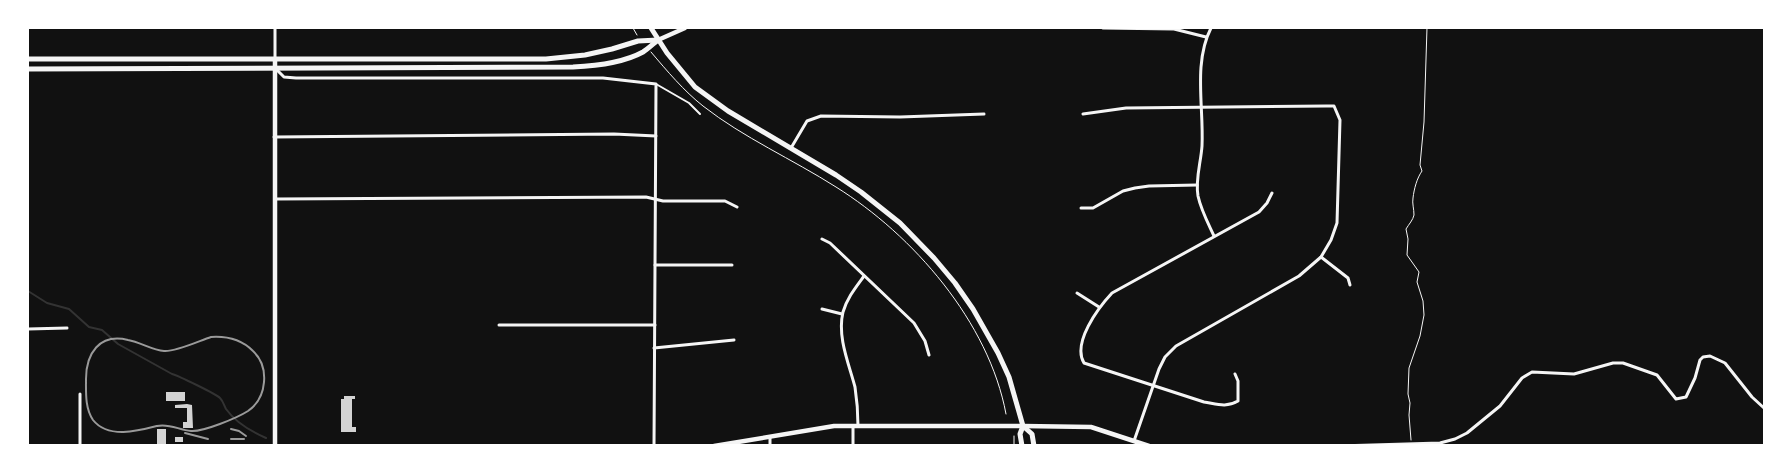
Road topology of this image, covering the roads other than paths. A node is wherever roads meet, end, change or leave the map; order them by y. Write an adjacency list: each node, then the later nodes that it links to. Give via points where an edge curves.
1 (275, 28): 10 (street)
2 (651, 28): 8 (main road)
3 (685, 28): 8 (street)
4 (1103, 28): 5 (street)
5 (1149, 28): 7 (street, via 1174,29)
6 (1211, 28): 7 (street)
7 (1206, 37): 14 (street, via 1201,61)
8 (658, 40): 10 (main road, via 546,59); 11 (main road, via 642,52 624,59 584,67); 20 (main road, via 695,86 728,111)
9 (28, 59): 10 (main road)
10 (275, 59): 11 (street)
11 (275, 68): 12 (main road); 13 (street, via 284,77 296,78 603,78); 19 (street)
12 (28, 69)
13 (656, 84): 15 (lane, via 689,103); 18 (street)
14 (1202, 108): 17 (street, via 1126,108); 21 (street); 29 (street, via 1334,106 1340,120 1337,223)
15 (700, 114)
16 (984, 114): 20 (street, via 821,116 808,121)
17 (1083, 114)
18 (656, 136): 19 (street); 24 (street)
19 (274, 137): 23 (street)
20 (791, 149): 50 (main road, via 860,192 900,223 934,258 955,283 998,353)
21 (1197, 185): 26 (street, via 1135,188 1093,208); 27 (street, via 1201,206)
22 (1272, 193): 27 (street, via 1259,212)
23 (275, 199): 24 (street); 54 (street)
24 (656, 199): 25 (street, via 725,201); 30 (street)
25 (738, 207)
26 (1081, 208)
27 (1214, 236): 35 (street, via 1112,293)
28 (822, 238): 32 (street)
29 (1321, 257): 33 (street, via 1348,278); 46 (street, via 1299,276 1176,346 1165,357)
30 (655, 265): 31 (street); 38 (street)
31 (732, 265)
32 (864, 276): 37 (street); 44 (street, via 914,323 925,341)
33 (1350, 285)
34 (1077, 293): 35 (street)
35 (1099, 307): 46 (street, via 1080,353 1084,363)
36 (822, 309): 37 (street)
37 (842, 314): 49 (street, via 843,344 857,399)
38 (655, 325): 39 (street); 43 (street)
39 (498, 326)
40 (67, 328): 41 (street)
41 (28, 329)
42 (734, 340): 43 (street)
43 (654, 348): 55 (street)
44 (929, 356)
45 (1235, 374): 46 (street, via 1238,401 1231,405 1204,402)
46 (1153, 386): 52 (street)
47 (80, 394): 53 (street)
48 (1764, 408): 62 (street, via 1752,398 1725,363 1710,356 1700,360 1686,398 1676,399 1657,375 1631,365 1613,363 1574,374 1532,372 1522,378 1500,406 1455,439 1440,443)
49 (856, 426): 50 (street); 51 (street, via 834,426); 58 (street)
50 (1024, 426): 52 (street, via 1091,428); 59 (main road, via 1020,434); 60 (main road, via 1032,434)
51 (770, 437): 56 (street); 57 (street)
52 (1134, 441): 61 (street)
53 (80, 446)
54 (275, 446)
55 (654, 446)
56 (714, 446)
57 (770, 446)
58 (853, 446)
59 (1022, 446)
60 (1034, 446)
61 (1149, 446)
62 (1338, 446)

